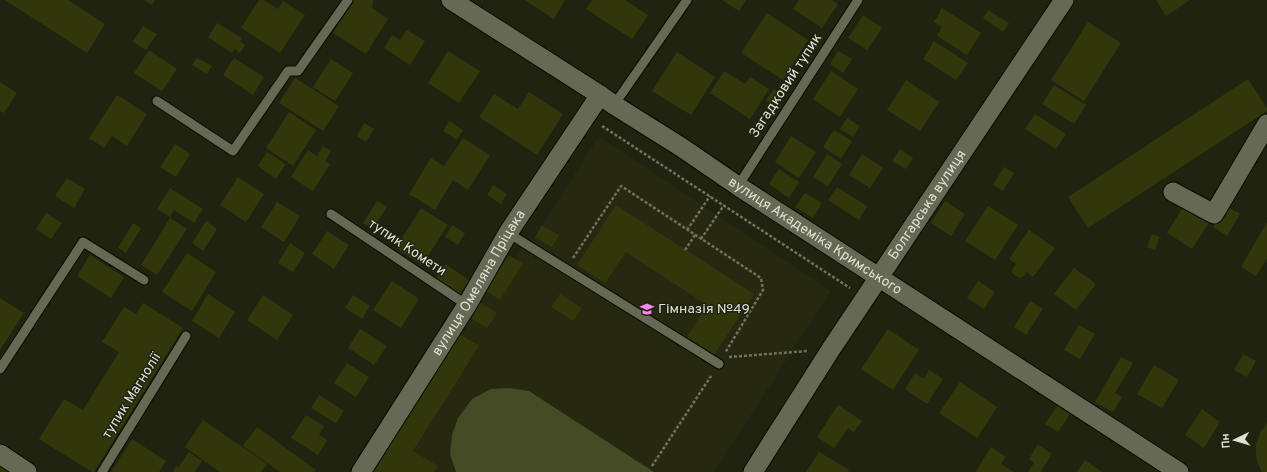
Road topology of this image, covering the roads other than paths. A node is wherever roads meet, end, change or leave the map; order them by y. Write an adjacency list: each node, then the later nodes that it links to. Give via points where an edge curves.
1 (348, 0): 7 (lane, via 298,71 288,72 233,151)
2 (451, 0): 6 (street, вулиця Академіка Кримського)
3 (687, 0): 6 (lane, вулиця Омеляна Пріцака)
4 (858, 0): 9 (lane, Загадковий тупик)
5 (1064, 0): 13 (street, Болгарська вулиця)
6 (607, 100): 9 (street, вулиця Академіка Кримського); 12 (street, вулиця Омеляна Пріцака, via 586,116)
7 (157, 101)
8 (1267, 124): 10 (street, via 1214,214)
9 (738, 186): 13 (street, вулиця Академіка Кримського)
10 (1173, 192)
11 (331, 214): 15 (lane, тупик Комети)
12 (508, 233): 15 (street, вулиця Омеляна Пріцака); 17 (lane)
13 (879, 278): 23 (street, Болгарська вулиця); 24 (street, вулиця Академіка Кримського)
14 (144, 280): 18 (lane, via 83,242)
15 (467, 305): 22 (street, вулиця Омеляна Пріцака)
16 (186, 336): 21 (lane, тупик Магнолії)
17 (719, 364)
18 (0, 369)
19 (0, 454): 20 (street)
20 (27, 472)
21 (102, 472)
22 (361, 472)
23 (753, 472)
24 (1179, 472)

